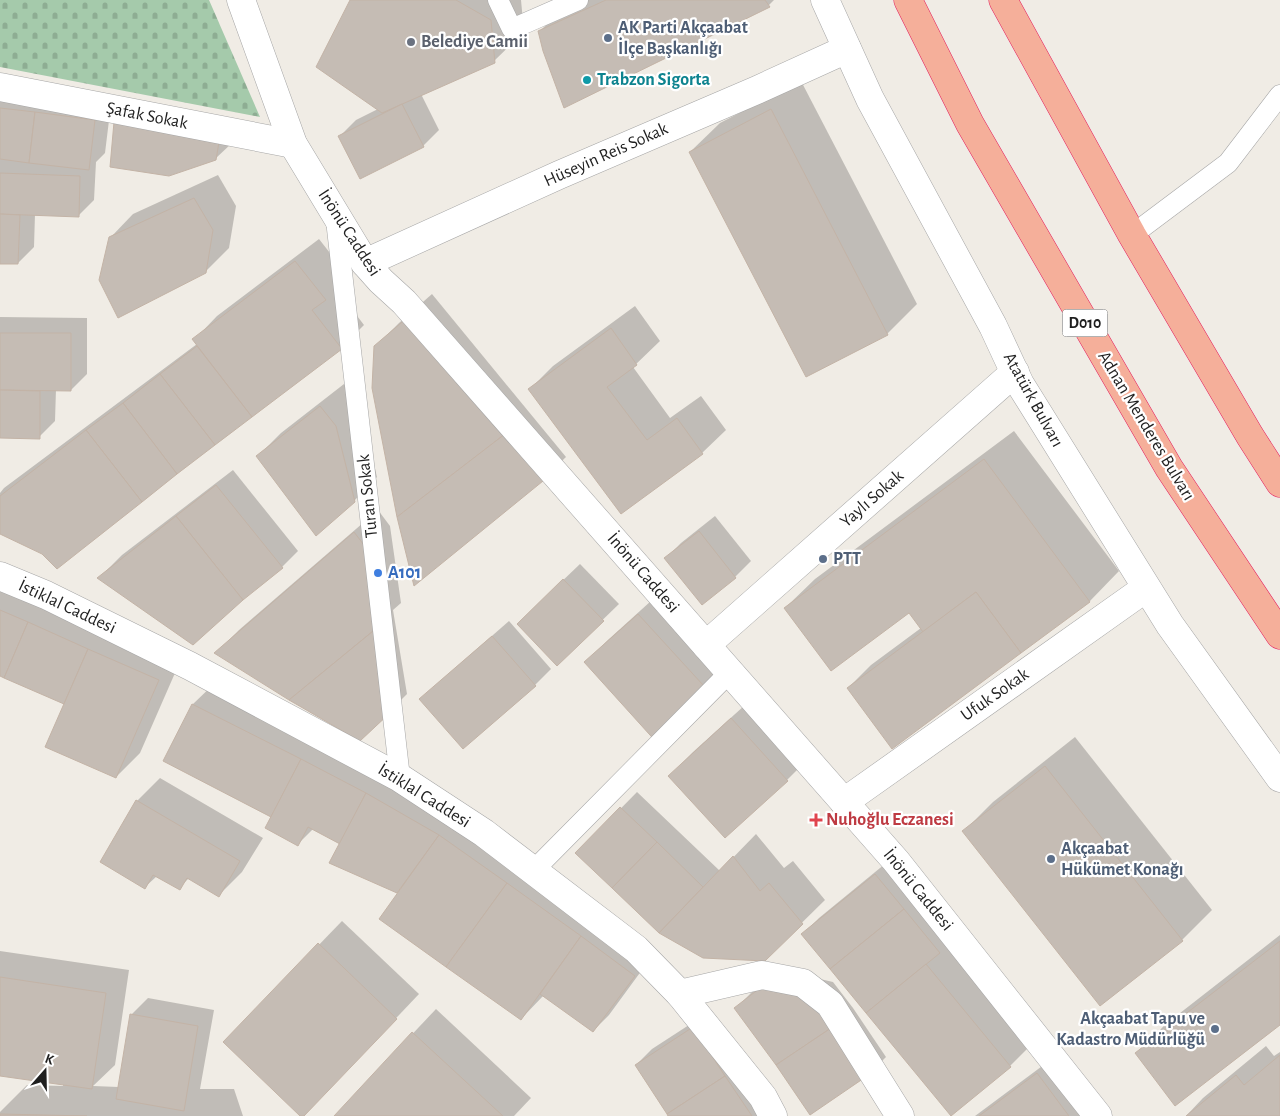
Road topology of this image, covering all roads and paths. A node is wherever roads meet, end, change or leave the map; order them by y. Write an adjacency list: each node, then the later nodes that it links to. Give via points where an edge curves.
1 (241, 0): 10 (street, İnönü Caddesi)
2 (498, 0): 3 (lane, via 512,28)
3 (578, 0)
4 (824, 0): 7 (street, Atatürk Bulvarı)
5 (908, 0): 18 (highway, Adnan Menderes Bulvarı / D010, via 970,124 1169,468)
6 (1003, 0): 12 (highway)
7 (847, 49): 13 (street, Hüseyin Reis Sokak); 14 (street, Atatürk Bulvarı, via 870,99)
8 (0, 87): 10 (street, Şafak Sokak)
9 (1280, 95): 12 (lane, via 1228,163)
10 (293, 144): 11 (street, İnönü Caddesi)
11 (336, 215): 13 (street, İnönü Caddesi); 21 (lane, Turan Sokak)
12 (1132, 235): 15 (highway)
13 (365, 263): 19 (street, İnönü Caddesi, via 404,302)
14 (1015, 372): 17 (street, Atatürk Bulvarı); 19 (street, Yaylı Sokak)
15 (1280, 483)
16 (0, 576): 21 (street, İstiklal Caddesi, via 190,666)
17 (1146, 588): 22 (street, Atatürk Bulvarı); 23 (street, Ufuk Sokak)
18 (1280, 635)
19 (706, 645): 20 (street, İnönü Caddesi)
20 (730, 672): 23 (street, İnönü Caddesi); 24 (lane)
21 (400, 778): 24 (street, İstiklal Caddesi, via 484,833)
22 (1280, 778)
23 (844, 802): 28 (street, İnönü Caddesi, via 896,861)
24 (533, 871): 25 (street, İstiklal Caddesi, via 636,949)
25 (680, 994): 26 (street, İstiklal Caddesi, via 763,1097); 27 (street, via 762,975 803,983 830,1004)
26 (773, 1116)
27 (900, 1116)
28 (1098, 1116)

